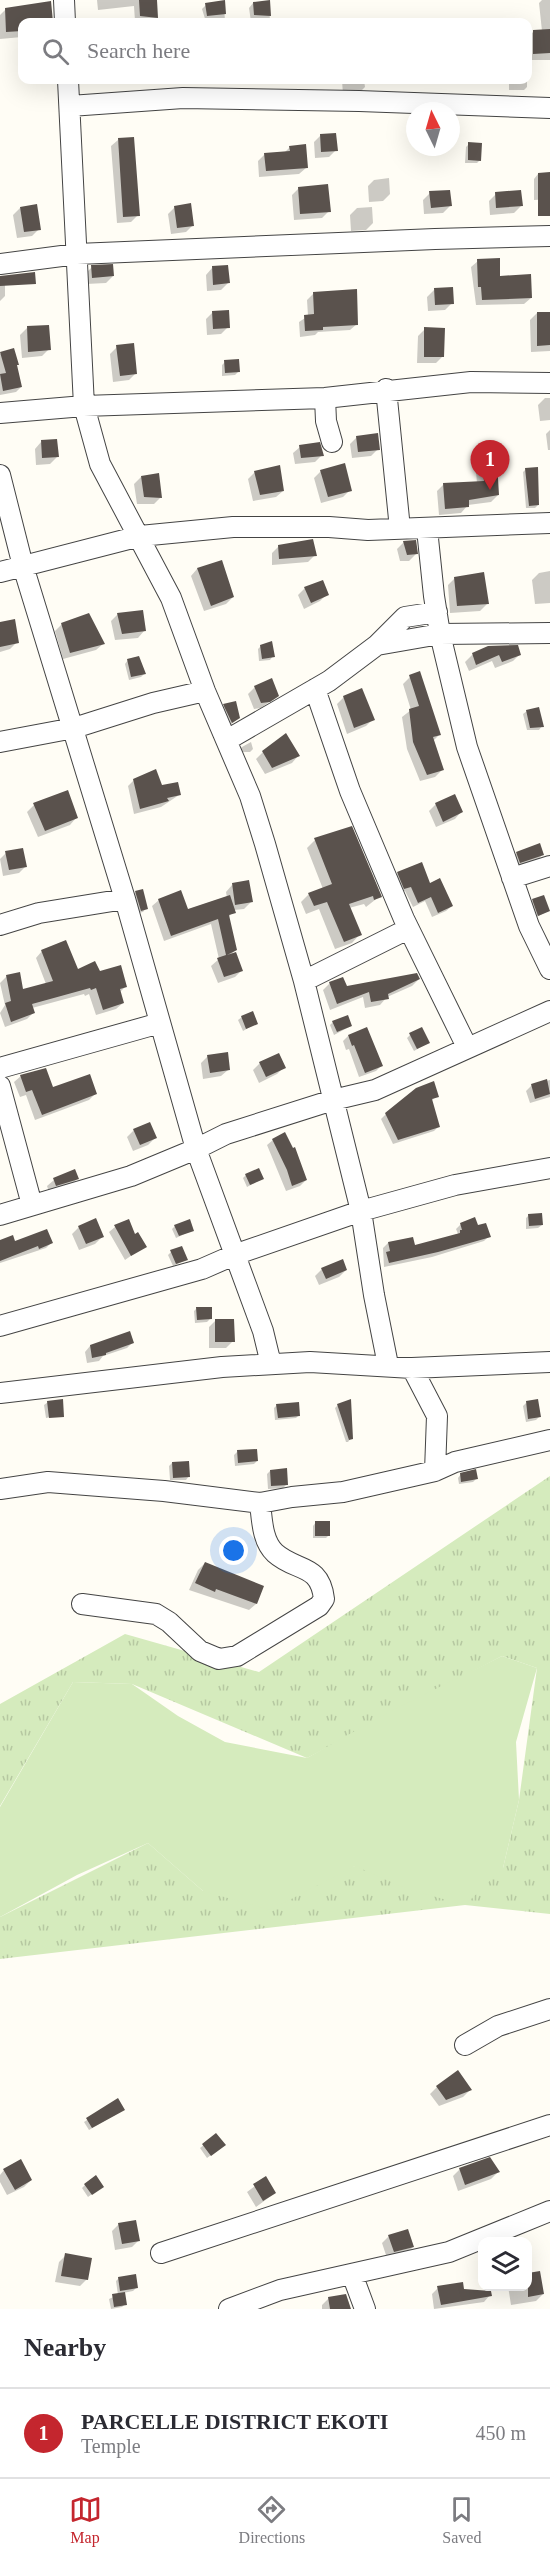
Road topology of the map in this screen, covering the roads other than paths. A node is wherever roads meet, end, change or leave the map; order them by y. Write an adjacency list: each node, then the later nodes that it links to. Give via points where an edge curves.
1 (64, 0): 2 (street)
2 (65, 18)
3 (68, 84): 4 (street)
4 (70, 106): 5 (street, via 183,98); 7 (street)
5 (550, 108)
6 (550, 236): 7 (street)
7 (77, 254): 8 (street); 12 (street)
8 (0, 264)
9 (550, 383): 10 (street, via 471,382)
10 (386, 389): 11 (street); 17 (street)
11 (325, 398): 12 (street); 14 (street)
12 (84, 406): 13 (street); 19 (street, via 100,464)
13 (0, 413)
14 (332, 442)
15 (0, 475): 20 (street)
16 (550, 522): 18 (street)
17 (400, 529): 18 (street); 19 (street, via 233,527)
18 (428, 529): 22 (street)
19 (140, 536): 20 (street); 27 (street, via 171,598)
20 (24, 566): 21 (street); 28 (street)
21 (0, 572)
22 (437, 612): 24 (street); 25 (street, via 405,617)
23 (550, 633): 24 (street)
24 (440, 634): 25 (street); 32 (street, via 467,747)
25 (377, 645): 26 (street)
26 (315, 689): 29 (street); 35 (street, via 350,791)
27 (205, 691): 28 (street); 29 (street)
28 (74, 728): 30 (street); 33 (street)
29 (227, 740): 37 (street, via 265,844)
30 (0, 742)
31 (550, 866): 32 (street)
32 (512, 878): 36 (street)
33 (125, 899): 34 (street, via 39,913); 39 (street)
34 (0, 925)
35 (408, 929): 37 (street); 40 (street)
36 (550, 969)
37 (304, 981): 43 (street)
38 (550, 1011): 40 (street)
39 (160, 1023): 41 (street); 44 (street)
40 (467, 1047): 43 (street, via 375,1090)
41 (0, 1068)
42 (0, 1086): 46 (street)
43 (333, 1100): 44 (street, via 226,1134); 47 (street)
44 (196, 1149): 46 (street, via 131,1176); 49 (street)
45 (550, 1168): 47 (street, via 455,1185)
46 (32, 1205): 48 (street)
47 (360, 1210): 49 (street); 53 (street)
48 (0, 1215)
49 (234, 1255): 50 (street, via 202,1269); 52 (street, via 263,1331)
50 (0, 1326)
51 (550, 1362): 54 (street)
52 (271, 1364): 53 (street); 55 (street)
53 (388, 1365): 54 (street)
54 (411, 1368): 57 (street, via 437,1416)
55 (0, 1393)
56 (550, 1440): 57 (street, via 455,1462)
57 (435, 1471): 59 (street, via 343,1492)
58 (0, 1490): 59 (street, via 48,1482)
59 (260, 1503): 60 (street, via 262,1526 274,1552 311,1571 319,1579 324,1599 319,1606 237,1656 210,1656 156,1614)
60 (82, 1604)
61 (550, 2009): 62 (street, via 508,2022)
62 (465, 2045)
63 (550, 2125): 65 (street)
64 (550, 2211): 66 (street, via 449,2252)
65 (161, 2253)
66 (352, 2274): 67 (street, via 280,2290); 68 (street)
67 (229, 2309)
68 (365, 2309)

